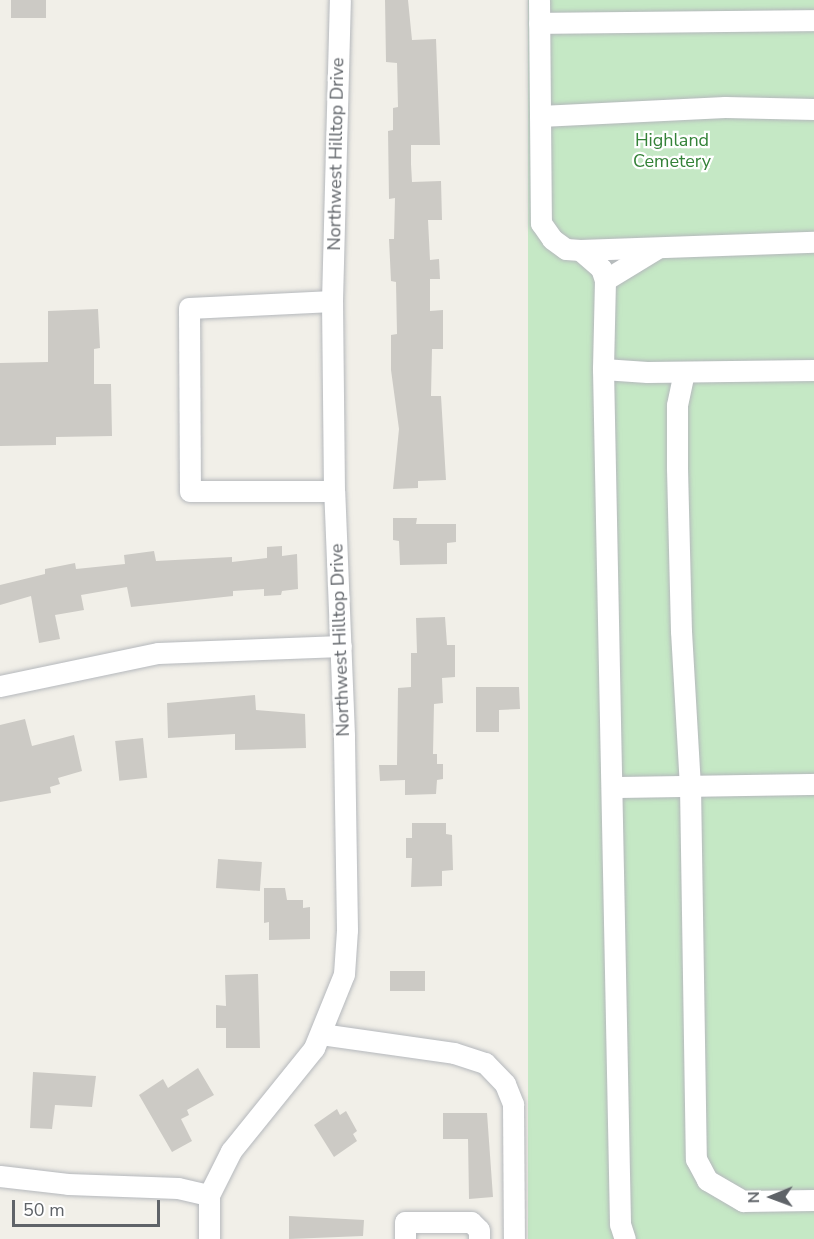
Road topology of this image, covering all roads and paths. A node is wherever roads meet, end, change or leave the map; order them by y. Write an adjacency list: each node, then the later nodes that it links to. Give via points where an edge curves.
1 (340, 0): 11 (street, Northwest Hilltop Drive)
2 (539, 0): 4 (street)
3 (814, 20): 4 (street)
4 (539, 23): 6 (street)
5 (814, 110): 6 (street, via 725,107)
6 (540, 116): 9 (street, via 541,223 552,239 567,249)
7 (814, 242): 8 (street)
8 (662, 247): 9 (street); 10 (street, via 640,256)
9 (580, 249): 10 (street, via 601,268)
10 (605, 280): 12 (street)
11 (332, 301): 15 (street, Northwest Hilltop Drive); 15 (street, via 189,308 190,491)
12 (603, 369): 14 (street); 20 (street)
13 (814, 370): 14 (street)
14 (684, 372): 19 (street, via 677,405 677,468)
15 (334, 491): 16 (street, Northwest Hilltop Drive)
16 (341, 646): 17 (street, via 158,653); 21 (street, Northwest Hilltop Drive, via 347,930 344,974)
17 (0, 686)
18 (814, 784): 19 (street)
19 (690, 786): 20 (street); 24 (street, via 696,1159 707,1180 743,1201)
20 (613, 787): 29 (street, via 620,1224)
21 (321, 1034): 23 (street, Northwest Hilltop Drive, via 231,1151); 25 (street, via 453,1053 485,1063 505,1084 513,1104)
22 (0, 1176): 23 (street, via 68,1184 178,1188)
23 (209, 1195): 27 (street, Northwest Hilltop Drive)
24 (814, 1200)
25 (514, 1234): 26 (street)
26 (479, 1235): 28 (street, via 471,1222 405,1222)
27 (209, 1239)
28 (405, 1239)
29 (626, 1239)

